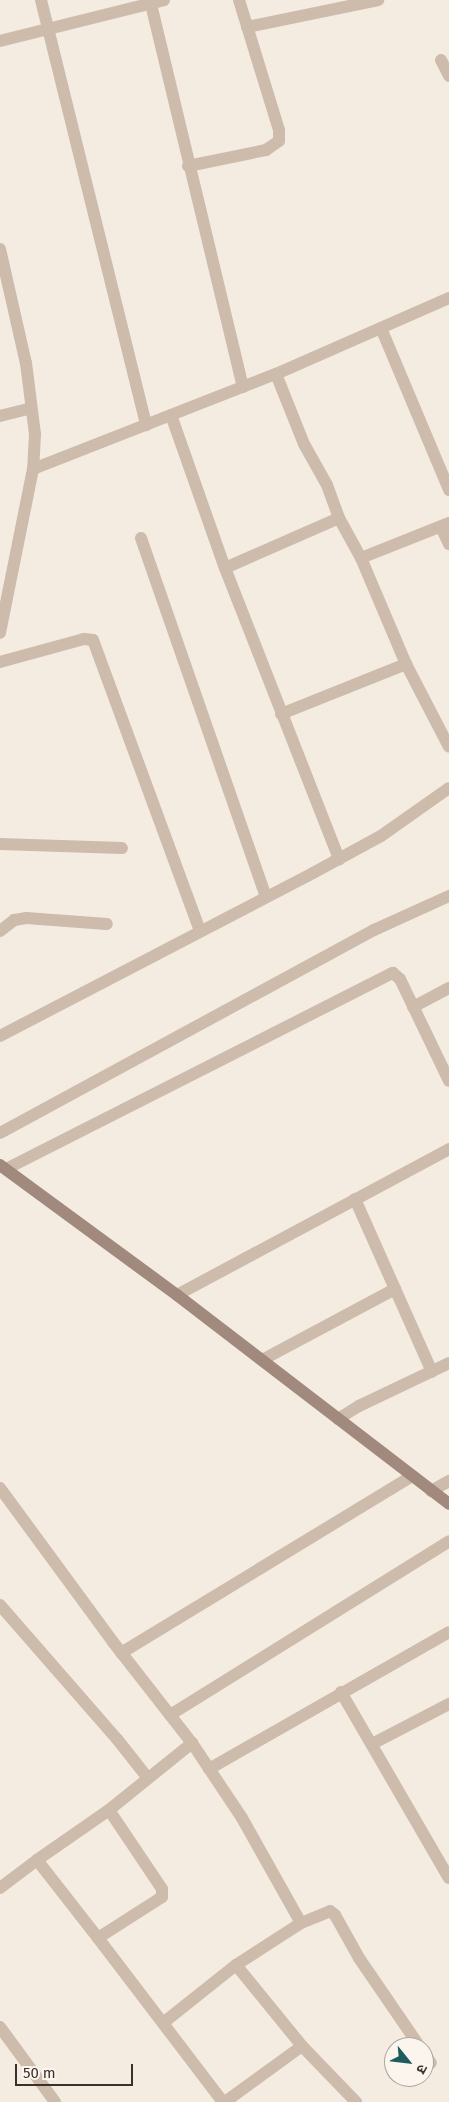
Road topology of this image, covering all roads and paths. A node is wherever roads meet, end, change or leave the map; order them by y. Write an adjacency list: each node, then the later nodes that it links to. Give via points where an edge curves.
1 (41, 0): 7 (street)
2 (164, 0): 5 (street)
3 (239, 0): 6 (street)
4 (378, 0): 6 (street)
5 (150, 2): 7 (street); 11 (street)
6 (247, 26): 11 (street, via 279,130 279,141 266,150)
7 (48, 28): 8 (street); 20 (street)
8 (0, 41)
9 (441, 60): 10 (street)
10 (449, 76)
11 (188, 166): 16 (street)
12 (0, 249): 17 (street, via 26,363)
13 (449, 298): 14 (street)
14 (381, 328): 15 (street); 22 (street)
15 (276, 374): 16 (street); 23 (street)
16 (243, 387): 18 (street)
17 (31, 408): 19 (street); 21 (street, via 35,434)
18 (171, 415): 20 (street); 28 (street)
19 (0, 416)
20 (146, 425): 21 (street)
21 (33, 469): 29 (street)
22 (449, 490)
23 (339, 518): 27 (street); 28 (street)
24 (445, 525): 26 (street); 27 (street)
25 (141, 538): 39 (street)
26 (449, 544)
27 (361, 558): 31 (street)
28 (225, 568): 32 (street)
29 (1, 626)
30 (0, 662): 42 (street, via 84,639 93,640)
31 (406, 664): 32 (street); 33 (street)
32 (282, 714): 37 (street)
33 (449, 747)
34 (449, 788): 37 (street, via 380,836)
35 (0, 844): 36 (street)
36 (122, 848)
37 (339, 859): 39 (street)
38 (449, 896): 47 (street, via 374,930)
39 (266, 897): 42 (street)
40 (107, 924): 41 (street, via 26,918 14,920)
41 (0, 930)
42 (200, 931): 45 (street)
43 (449, 988): 44 (street)
44 (413, 1007): 46 (street); 49 (street, via 400,978 390,974)
45 (0, 1036)
46 (449, 1081)
47 (0, 1133)
48 (447, 1154): 50 (street)
49 (3, 1167): 52 (street)
50 (356, 1199): 51 (street); 52 (street)
51 (395, 1288): 53 (street); 55 (street)
52 (177, 1294): 53 (street)
53 (262, 1360): 56 (street)
54 (449, 1363): 55 (street)
55 (432, 1372): 56 (street)
56 (338, 1419): 57 (street)
57 (412, 1476): 60 (street); 65 (street)
58 (449, 1481): 60 (street)
59 (0, 1488): 65 (street)
60 (431, 1491): 61 (street)
61 (449, 1504)
62 (449, 1542): 68 (street)
63 (0, 1604): 72 (street)
64 (449, 1632): 66 (street)
65 (121, 1653): 68 (street)
66 (341, 1692): 70 (street); 71 (street)
67 (449, 1704): 70 (street)
68 (170, 1715): 69 (street)
69 (192, 1743): 71 (street); 72 (street)
70 (372, 1744): 75 (street)
71 (209, 1769): 77 (street, via 242,1818)
72 (147, 1777): 73 (street)
73 (109, 1810): 74 (street); 78 (street, via 163,1893 159,1900)
74 (37, 1860): 76 (street); 78 (street)
75 (449, 1878)
76 (0, 1888)
77 (301, 1923): 79 (street); 82 (street, via 326,1911 333,1912 359,1958)
78 (98, 1938): 80 (street)
79 (236, 1965): 80 (street); 83 (street)
80 (163, 2022): 85 (street)
81 (2, 2036): 84 (street)
82 (413, 2037)
83 (302, 2046): 85 (street); 86 (street)
84 (55, 2102)
85 (224, 2102)
86 (355, 2102)

